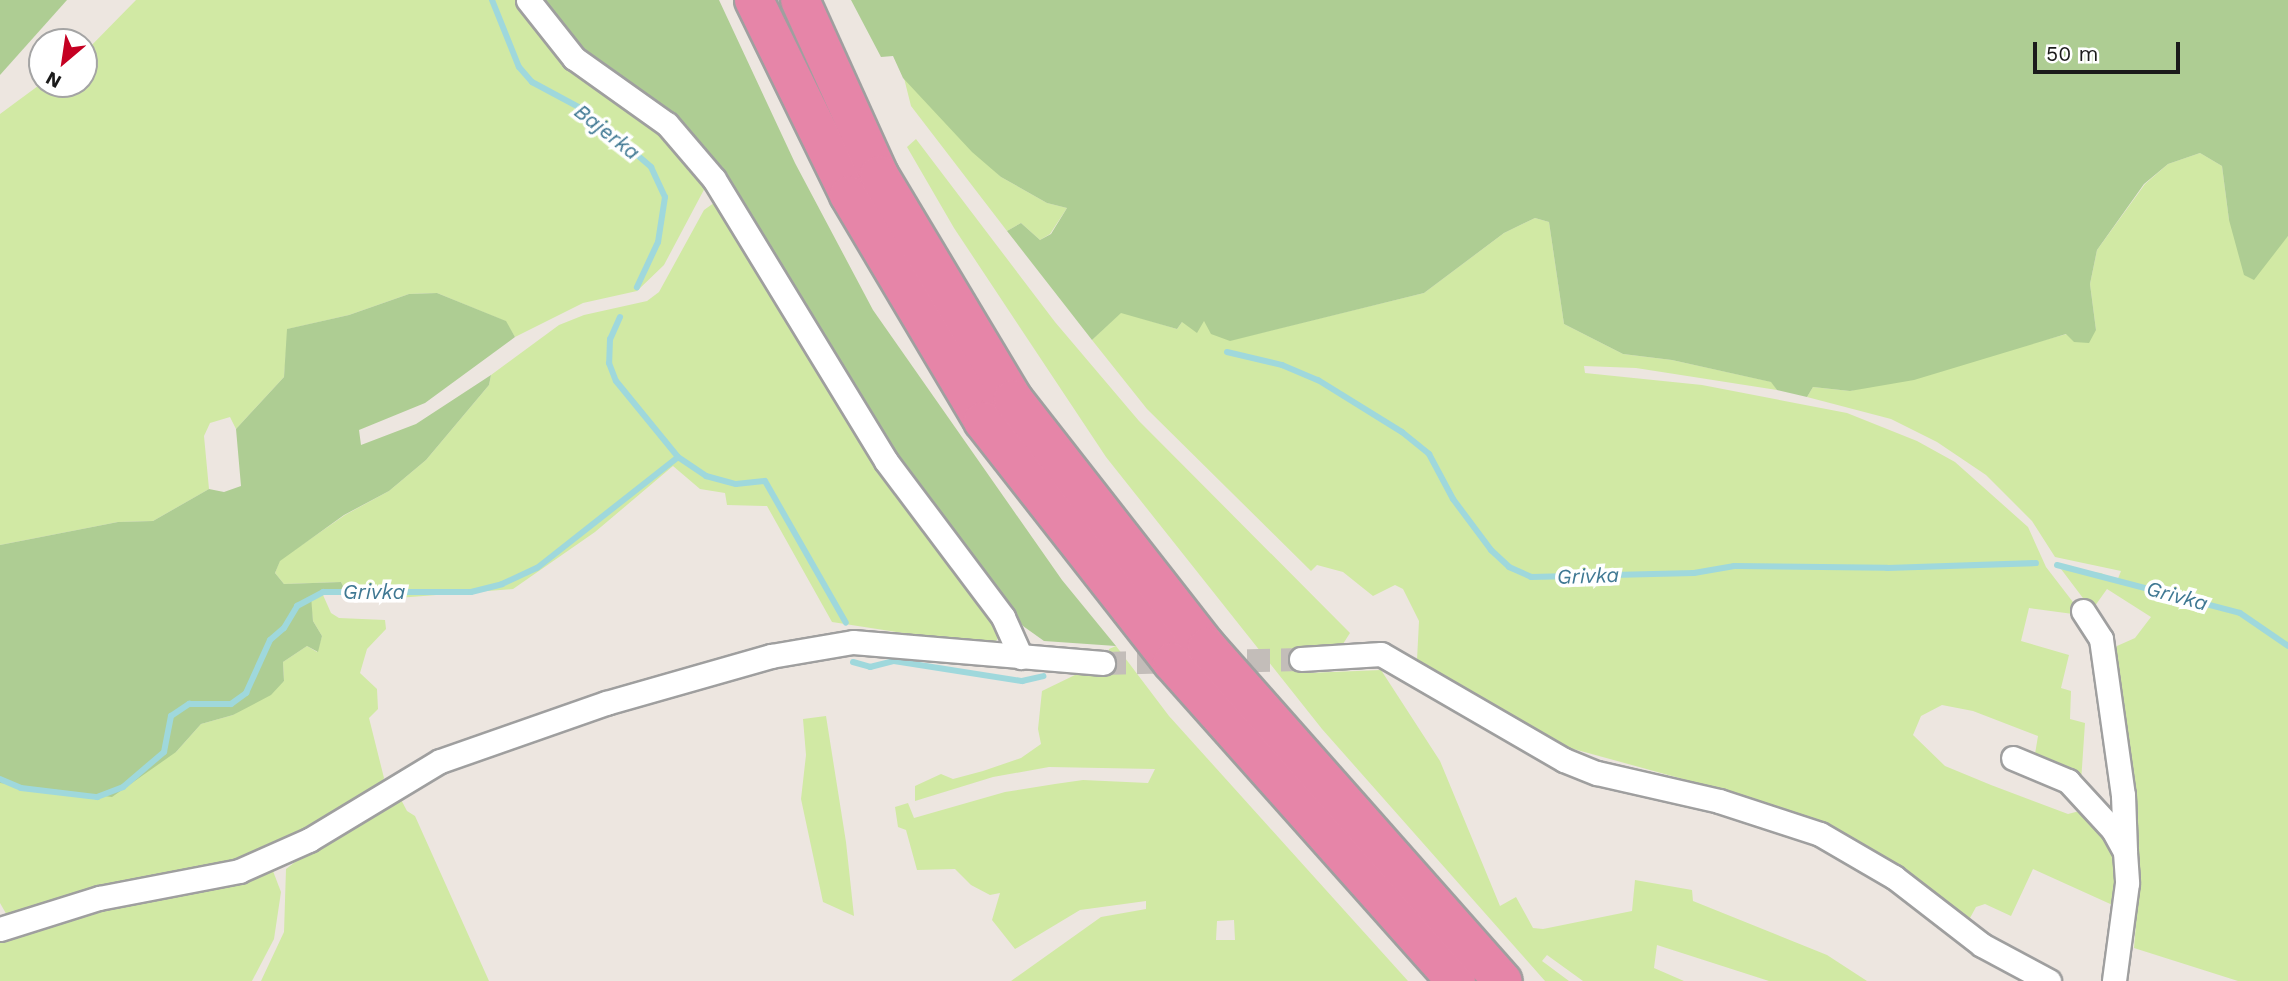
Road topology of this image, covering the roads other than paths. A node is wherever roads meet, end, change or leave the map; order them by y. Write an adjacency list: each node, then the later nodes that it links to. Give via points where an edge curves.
1 (528, 0): 5 (street, via 574,58 667,124 714,179 886,461 1003,617)
2 (754, 0): 11 (highway, via 849,195 983,421 1172,662)
3 (800, 0): 12 (highway, via 879,175 1013,399 1207,647)
4 (2083, 611): 9 (street, via 2101,639 2123,795)
5 (1021, 657): 7 (street); 10 (street, via 853,642 771,656 606,703 440,761 309,840 239,871 99,898)
6 (1301, 659): 13 (street, via 1381,654 1564,760 1597,773 1731,804 1820,834 1894,877 1982,945)
7 (1104, 663)
8 (2013, 758): 9 (street, via 2068,780 2113,830)
9 (2125, 852): 14 (street, via 2127,883)
10 (0, 929)
11 (1456, 981)
12 (1503, 981)
13 (2049, 981)
14 (2113, 981)

